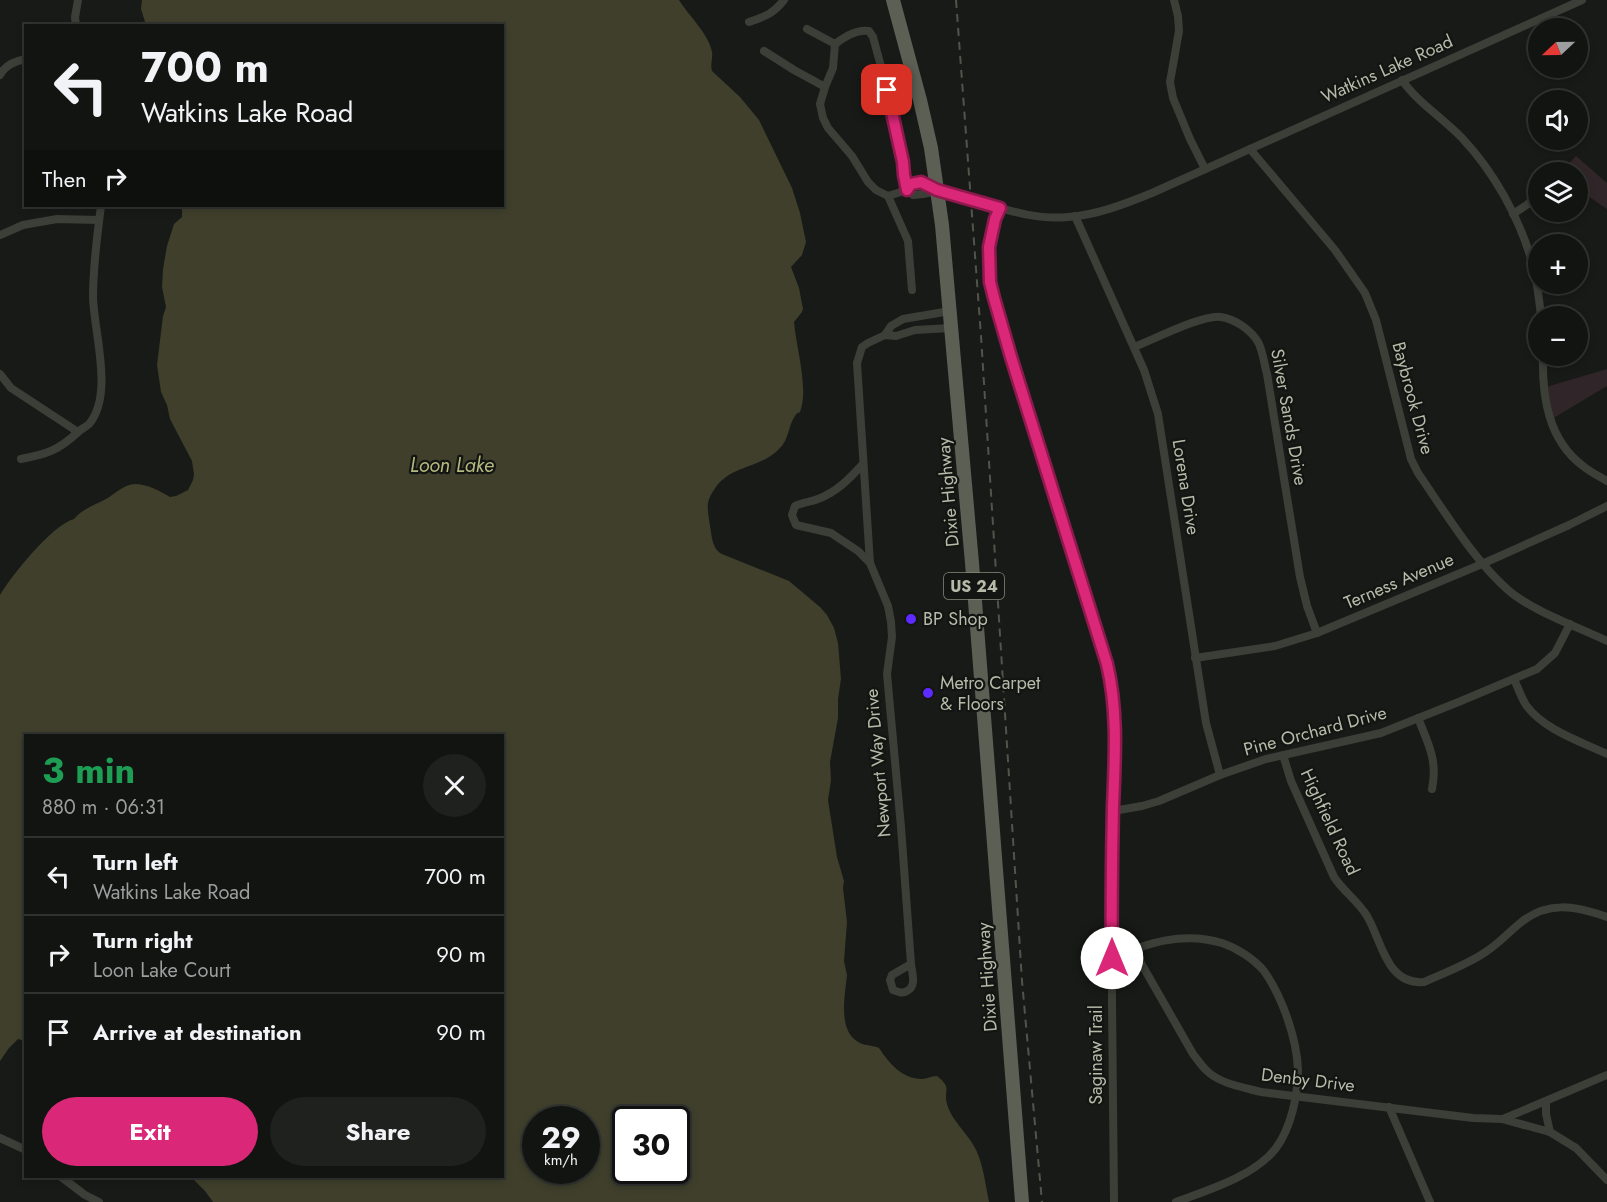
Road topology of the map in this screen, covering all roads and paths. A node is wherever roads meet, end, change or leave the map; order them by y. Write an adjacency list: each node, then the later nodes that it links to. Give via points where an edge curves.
1 (78, 0): 7 (street)
2 (784, 0): 6 (street, via 767,16)
3 (893, 0): 18 (main road, Dixie Highway / US 24, via 920,100)
4 (1174, 0): 16 (street, via 1179,31 1170,82 1173,98)
5 (1582, 0): 13 (street, Watkins Lake Road)
6 (749, 22)
7 (76, 24)
8 (807, 29): 9 (street)
9 (835, 44): 14 (street); 17 (street, via 861,30 872,33)
10 (764, 51): 14 (street)
11 (24, 59): 12 (street, via 10,64)
12 (0, 75)
13 (1402, 80): 15 (street, Watkins Lake Road); 23 (street, via 1467,144)
14 (825, 87): 19 (street, via 820,104 828,128 868,182)
15 (1250, 149): 16 (street, Watkins Lake Road); 41 (street, Baybrook Drive, via 1335,250 1365,293 1376,320 1411,459)
16 (1205, 170): 24 (street, Watkins Lake Road, via 1118,207)
17 (907, 190): 18 (street, Watkins Lake Road, via 911,184 921,182); 19 (street, Watkins Lake Road)
18 (937, 190): 22 (street, Watkins Lake Road); 29 (main road, Dixie Highway / US 24)
19 (888, 196): 27 (street, via 908,240)
20 (1528, 204): 23 (street)
21 (101, 207): 25 (street)
22 (1000, 208): 24 (street, Watkins Lake Road, via 1034,216); 52 (street, Saginaw Trail, via 989,247 990,282 1111,682 1115,712)
23 (1513, 214): 28 (street, via 1532,262)
24 (1075, 216): 32 (street, Lorena Drive)
25 (99, 220): 26 (street, via 57,219 23,225); 35 (street, via 93,299 102,382 94,415)
26 (0, 235)
27 (912, 290)
28 (1539, 306)
29 (950, 310): 30 (main road, Dixie Highway / US 24); 31 (street, Newport Way Drive, via 903,319)
30 (951, 328): 31 (street, Newport Way Drive); 69 (main road, Dixie Highway / US 24)
31 (885, 335): 37 (street, Newport Way Drive, via 862,347 856,363)
32 (1134, 347): 43 (street, Silver Sands Drive, via 1205,318 1220,316 1233,320 1260,344 1300,577); 45 (street, Lorena Drive, via 1158,414)
33 (1542, 366): 38 (street, via 1551,427 1568,453)
34 (0, 374): 35 (street, via 11,388)
35 (78, 432): 36 (street, via 47,453)
36 (21, 459)
37 (863, 465): 40 (street, Newport Way Drive); 40 (street, Newport Way Drive, via 830,494 795,506 792,515 796,525 831,533)
38 (1607, 481)
39 (1607, 506): 41 (street, Terness Avenue)
40 (870, 563): 56 (street, Newport Way Drive, via 891,622 887,681)
41 (1482, 564): 42 (street, Baybrook Drive, via 1509,591); 43 (street, Terness Avenue)
42 (1570, 624): 44 (street, Baybrook Drive); 46 (street, Pine Orchard Drive, via 1555,653 1537,669)
43 (1317, 633): 45 (street, Terness Avenue, via 1275,646)
44 (1607, 641)
45 (1195, 658): 50 (street, Lorena Drive)
46 (1514, 680): 47 (street, Pine Orchard Drive); 48 (street, via 1534,714)
47 (1418, 718): 49 (street, Pine Orchard Drive, via 1381,733); 51 (street, via 1433,759)
48 (1607, 754)
49 (1283, 755): 50 (street, Pine Orchard Drive); 53 (street, Highfield Road, via 1334,877 1368,917 1390,964 1402,978 1424,982 1484,954 1520,923 1544,910 1562,906)
50 (1220, 775): 52 (street, Pine Orchard Drive, via 1150,804)
51 (1432, 789)
52 (1113, 811): 55 (street, Saginaw Trail)
53 (1607, 917)
54 (1133, 949): 55 (street); 58 (street, Denby Drive, via 1206,1070 1235,1086); 58 (street, via 1152,942 1202,938 1225,944 1251,959 1264,971 1289,1021 1298,1071)
55 (1112, 958): 70 (street, Saginaw Trail)
56 (911, 964)
57 (1607, 1076): 59 (street)
58 (1295, 1096): 60 (street, Denby Drive); 71 (street, via 1288,1126 1276,1148 1257,1167)
59 (1546, 1101): 61 (street); 62 (street)
60 (1389, 1107): 61 (street, Denby Drive); 67 (street)
61 (1503, 1119): 62 (street, Denby Drive)
62 (1550, 1132): 66 (street, Denby Drive, via 1576,1148)
63 (0, 1138): 64 (street)
64 (24, 1149)
65 (63, 1178): 68 (street)
66 (1607, 1179)
67 (1426, 1199)
68 (99, 1202)
69 (1022, 1202)
70 (1114, 1202)
71 (1176, 1202)

